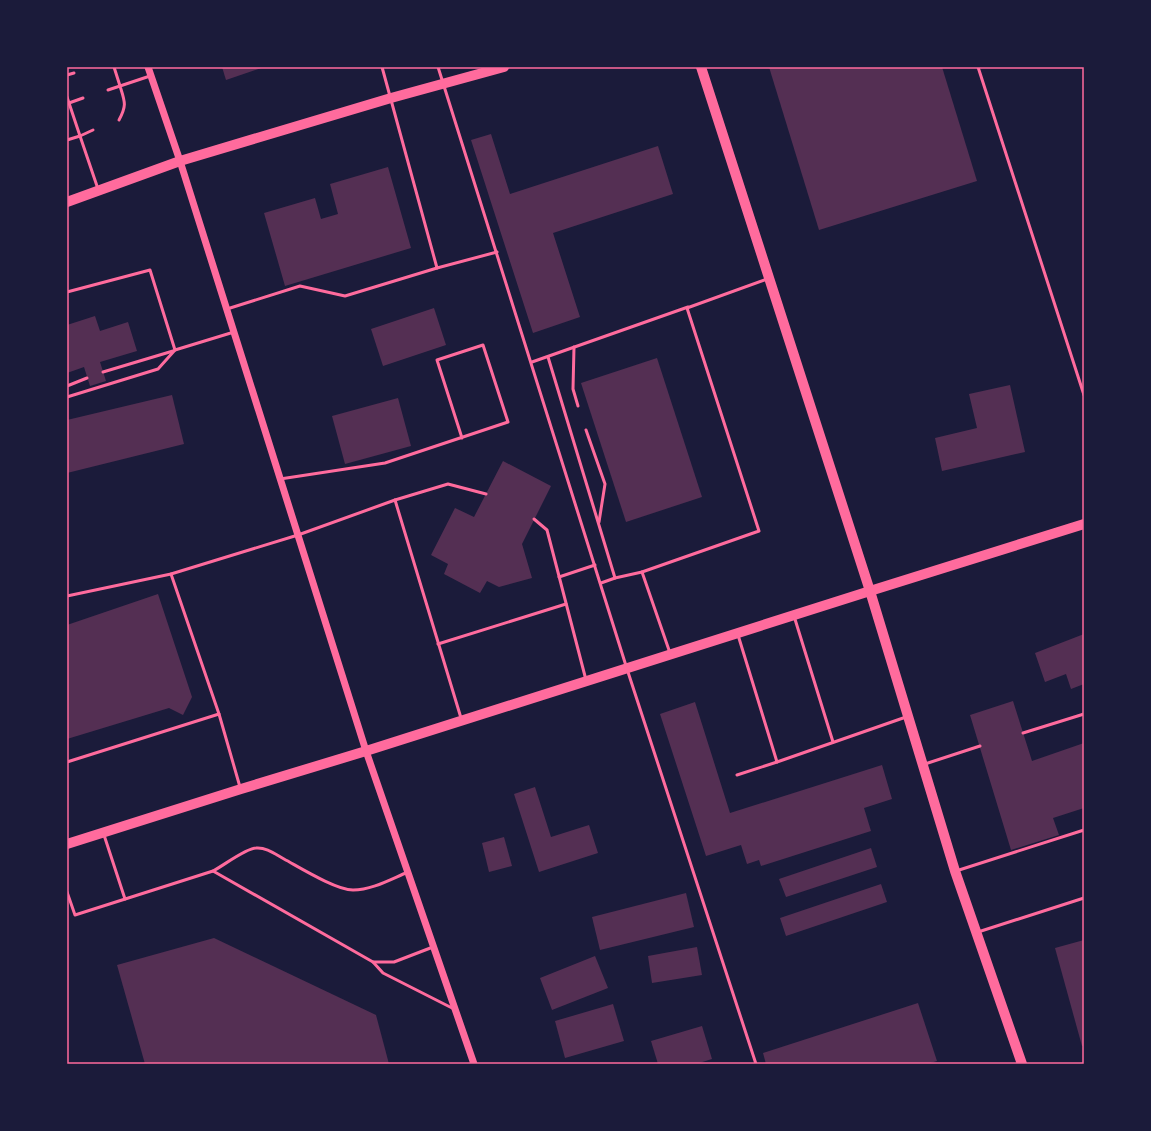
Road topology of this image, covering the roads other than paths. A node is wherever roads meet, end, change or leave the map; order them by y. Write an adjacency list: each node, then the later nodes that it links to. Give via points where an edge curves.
1 (114, 67): 12 (lane)
2 (148, 67): 10 (street)
3 (382, 67): 16 (lane)
4 (438, 67): 11 (lane)
5 (504, 67): 11 (main road)
6 (701, 67): 27 (main road)
7 (978, 67): 39 (lane)
8 (74, 73): 9 (lane)
9 (67, 75)
10 (151, 75): 12 (lane); 22 (street)
11 (444, 84): 16 (main road); 25 (lane)
12 (120, 86): 13 (lane); 18 (lane, via 125,101)
13 (108, 90)
14 (67, 97): 17 (lane)
15 (83, 98): 17 (lane)
16 (391, 98): 22 (main road); 26 (lane)
17 (69, 103): 20 (lane)
18 (120, 120)
19 (93, 130): 20 (lane)
20 (80, 136): 21 (lane); 23 (lane)
21 (67, 140)
22 (180, 161): 23 (main road); 30 (street)
23 (98, 191): 24 (main road)
24 (67, 202)
25 (497, 252): 26 (lane); 35 (lane)
26 (437, 268): 30 (lane, via 345,296 300,286)
27 (769, 278): 29 (lane); 57 (main road)
28 (67, 292): 33 (lane, via 150,270)
29 (695, 305): 32 (lane); 52 (lane, via 688,308 759,532)
30 (227, 309): 31 (street)
31 (234, 332): 33 (lane); 44 (street)
32 (574, 347): 34 (lane); 41 (lane, via 573,389)
33 (175, 350): 36 (lane); 40 (lane, via 158,369)
34 (548, 357): 35 (lane); 48 (lane)
35 (532, 362): 51 (lane)
36 (103, 372)
37 (87, 378): 38 (lane)
38 (67, 386)
39 (1084, 395)
40 (67, 397)
41 (578, 406)
42 (586, 430): 48 (lane, via 605,484)
43 (462, 438): 43 (lane, via 508,422 483,345 437,360); 44 (lane, via 385,464)
44 (280, 479): 50 (street)
45 (486, 494): 46 (lane, via 448,484)
46 (395, 500): 50 (lane); 62 (lane)
47 (534, 519): 54 (lane, via 547,530)
48 (599, 524): 55 (lane)
49 (1084, 524): 57 (main road)
50 (298, 535): 53 (lane); 73 (street)
51 (595, 565): 54 (lane); 56 (lane)
52 (642, 572): 55 (lane); 63 (lane)
53 (171, 574): 58 (lane); 66 (lane)
54 (559, 577): 59 (lane)
55 (615, 578): 56 (lane)
56 (601, 584): 64 (lane)
57 (870, 591): 60 (main road); 68 (main road)
58 (67, 596)
59 (566, 604): 62 (lane); 65 (lane)
60 (794, 615): 61 (main road); 71 (lane)
61 (737, 633): 63 (main road); 75 (lane)
62 (438, 644): 69 (lane)
63 (670, 655): 64 (main road)
64 (627, 669): 65 (main road); 93 (lane)
65 (587, 682): 69 (main road)
66 (219, 714): 74 (lane); 78 (lane)
67 (1084, 714): 70 (lane)
68 (908, 716): 71 (lane); 76 (main road)
69 (462, 721): 73 (main road)
70 (1023, 733)
71 (833, 742): 75 (lane)
72 (980, 746): 76 (lane)
73 (366, 751): 78 (main road); 84 (street)
74 (67, 762)
75 (777, 762): 77 (lane)
76 (923, 765): 82 (main road)
77 (737, 775)
78 (241, 788): 80 (main road)
79 (1084, 830): 82 (lane)
80 (103, 832): 81 (main road); 87 (lane)
81 (67, 844)
82 (955, 871): 88 (main road)
83 (213, 872): 84 (lane, via 249,849 256,848 266,849 315,876 352,890 370,888); 87 (lane); 90 (lane)
84 (408, 872): 89 (street)
85 (67, 892): 87 (lane, via 75,915)
86 (1084, 898): 88 (lane)
87 (124, 900)
88 (976, 932): 94 (main road)
89 (434, 947): 90 (lane, via 394,962); 91 (street)
90 (373, 962): 91 (lane, via 382,973)
91 (455, 1010): 92 (street)
92 (474, 1064)
93 (756, 1064)
94 (1022, 1064)

